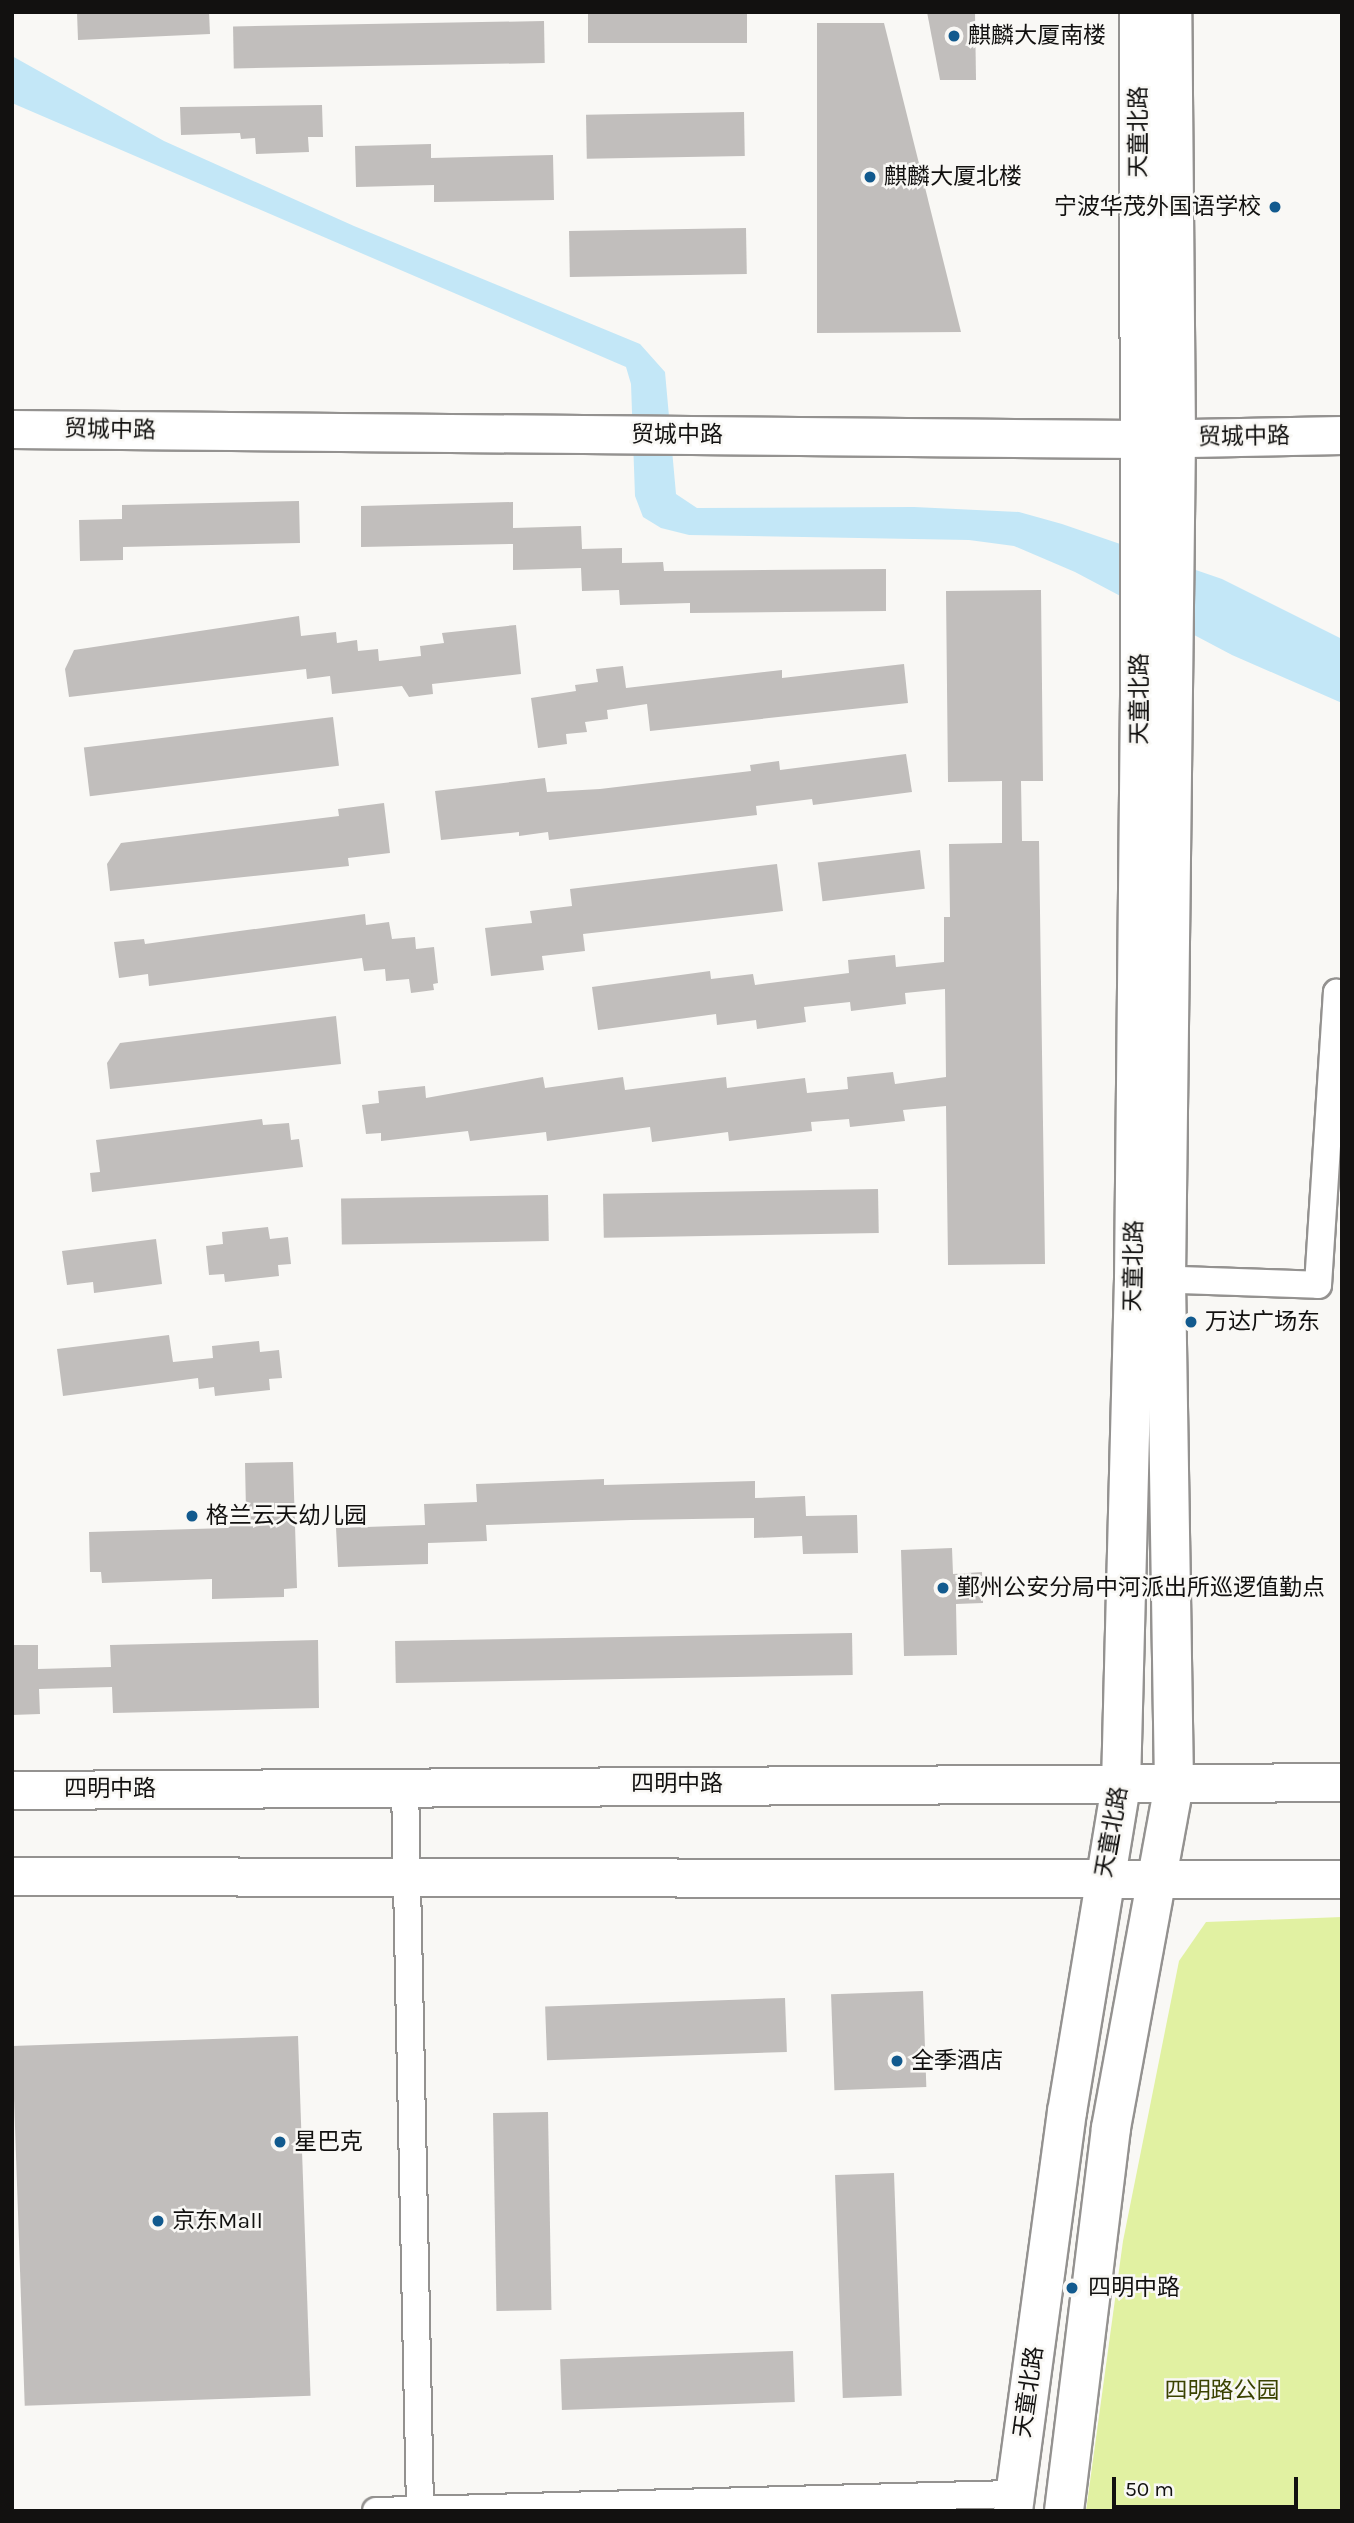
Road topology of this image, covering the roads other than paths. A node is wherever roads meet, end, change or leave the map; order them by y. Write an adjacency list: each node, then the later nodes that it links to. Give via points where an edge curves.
1 (1139, 12): 6 (main road, 天童北路)
2 (1172, 12): 5 (main road)
3 (12, 429): 6 (main road, 贸城中路)
4 (1342, 435): 5 (main road, 贸城中路)
5 (1177, 438): 6 (main road, 贸城中路); 7 (main road)
6 (1138, 439): 7 (main road, 天童北路)
7 (1158, 542): 9 (main road, 天童北路)
8 (1342, 993): 9 (street, via 1337,993 1318,1285)
9 (1150, 1279): 11 (main road, 天童北路); 12 (main road)
10 (1342, 1782): 12 (main road, 四明中路)
11 (1121, 1784): 12 (main road, 四明中路); 13 (main road, 四明中路); 18 (main road, 天童北路)
12 (1174, 1784): 19 (main road)
13 (405, 1786): 14 (main road, 四明中路); 16 (street)
14 (12, 1790)
15 (12, 1876): 16 (main road)
16 (407, 1878): 18 (main road); 21 (street)
17 (1342, 1879): 19 (main road)
18 (1104, 1881): 19 (main road); 20 (main road, 天童北路)
19 (1156, 1881): 23 (main road, via 1111,2128)
20 (1013, 2502): 21 (street)
21 (420, 2510): 22 (street)
22 (376, 2511)
23 (1064, 2511)

